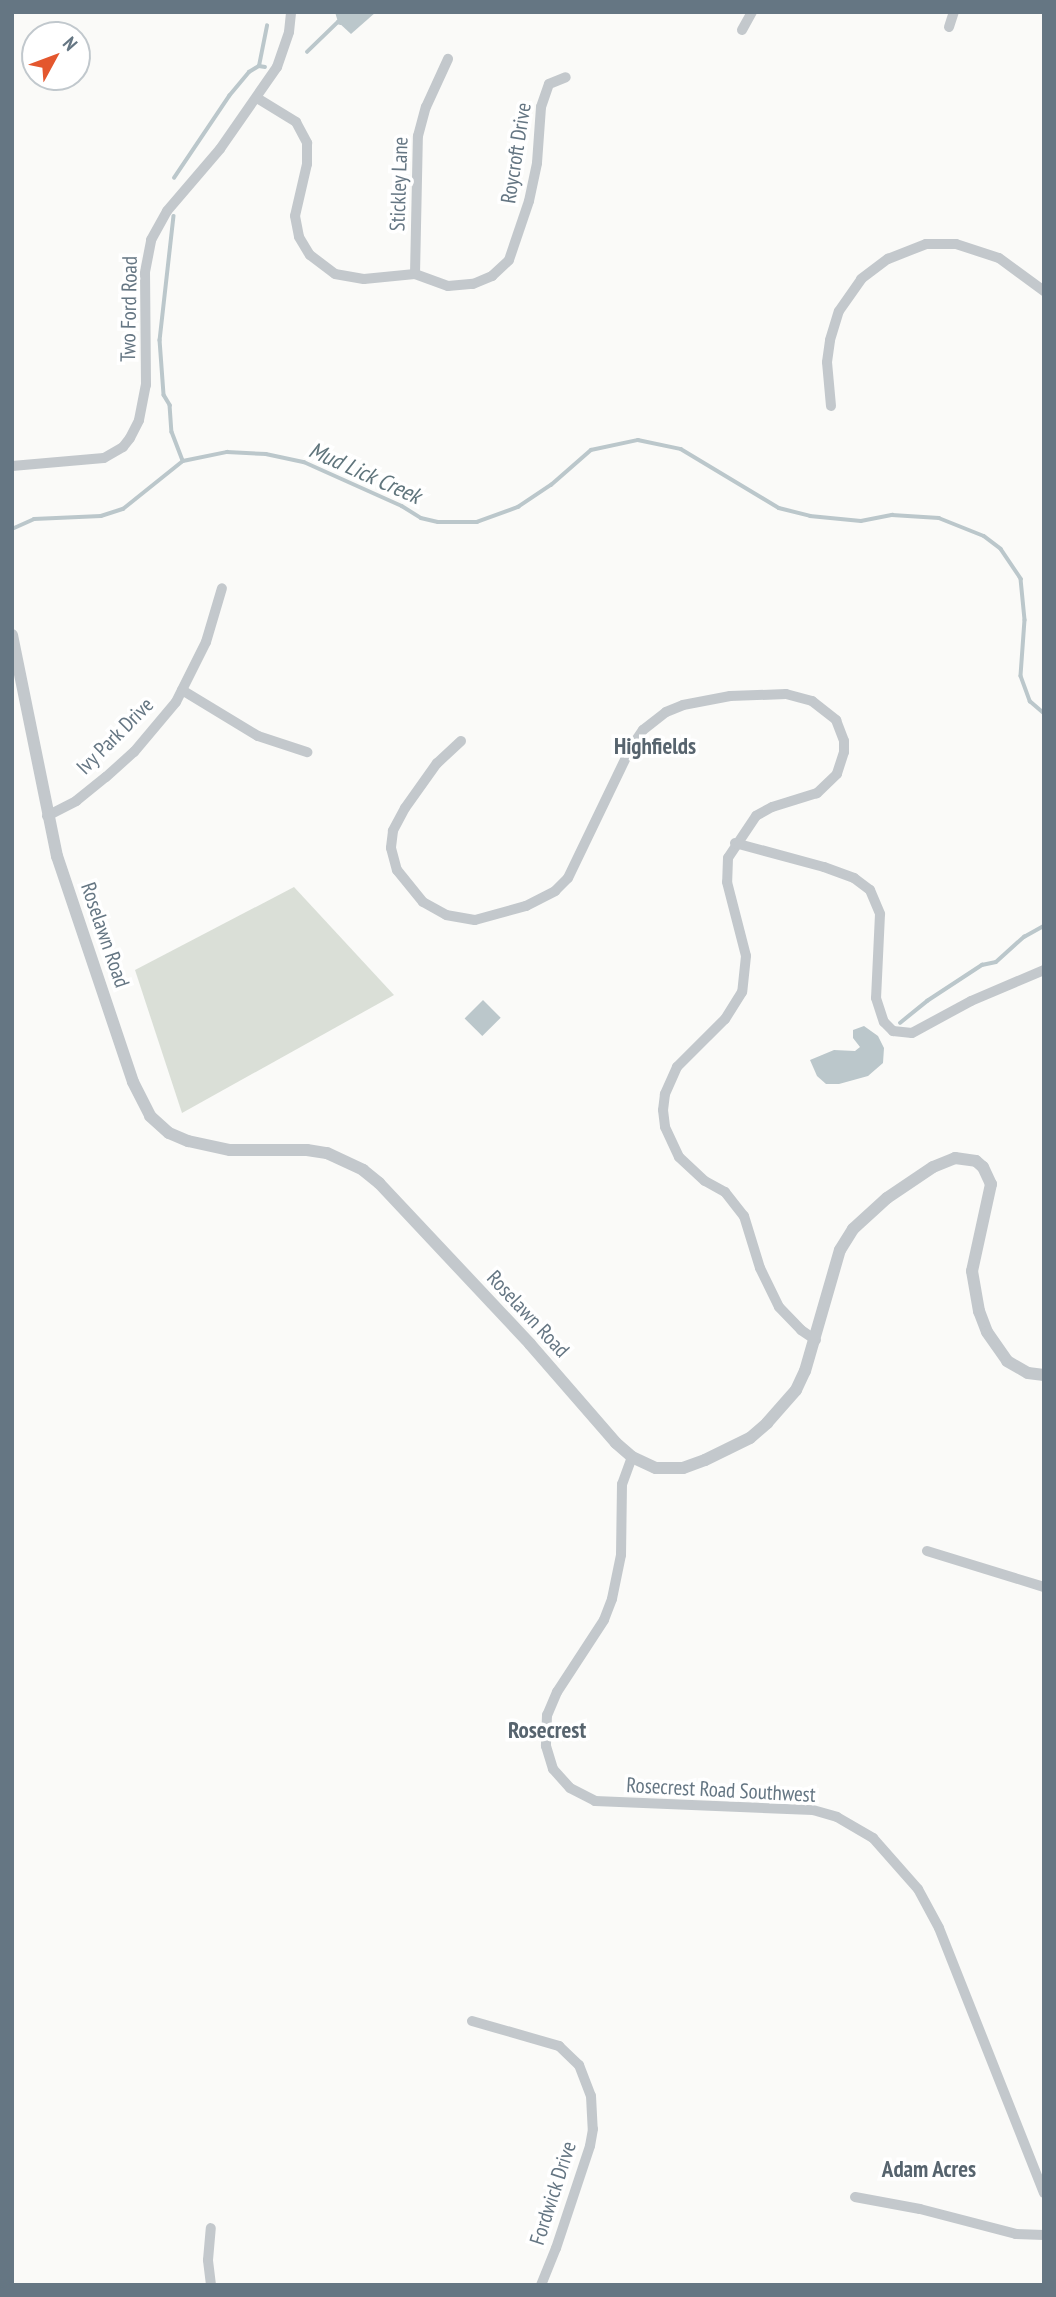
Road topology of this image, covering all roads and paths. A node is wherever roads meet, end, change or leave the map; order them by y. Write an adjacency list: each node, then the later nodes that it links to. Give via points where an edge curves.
1 (291, 12): 8 (street, Two Ford Road, via 284,50)
2 (752, 12): 5 (street)
3 (954, 12): 4 (street)
4 (949, 27)
5 (742, 30)
6 (448, 59): 9 (street, Stickley Lane, via 418,136)
7 (566, 77): 9 (street, Roycroft Drive, via 549,84 541,107 534,176 520,236 509,260 492,276 473,284 449,286)
8 (257, 98): 9 (street, Roycroft Drive, via 296,122 307,143 295,216 310,255 335,274 364,279); 12 (street, Two Ford Road, via 167,211 151,240 145,272 146,385 130,438 104,458)
9 (415, 274)
10 (1044, 291): 11 (street, via 999,258 956,244 926,244 888,259 861,279 832,328 827,362)
11 (831, 406)
12 (12, 466)
13 (222, 588): 15 (street, Ivy Park Drive, via 206,642)
14 (12, 635): 18 (street, Roselawn Road)
15 (182, 690): 17 (street, via 258,736); 18 (street, Ivy Park Drive, via 155,728 106,777)
16 (461, 741): 19 (street, via 437,763 405,808 393,831 391,848 397,870 408,886 423,902 446,915 475,920 526,906 555,891 577,866 630,749 643,730 666,712 753,694 786,694 812,701 836,720 841,730 844,752 837,774 817,793 756,816)
17 (307, 752)
18 (47, 816): 23 (street, Roselawn Road, via 133,1082 150,1116 169,1133 208,1146 327,1153 363,1170)
19 (735, 844): 20 (street, via 824,867 854,878 870,890 880,914 876,998 884,1022 893,1031 912,1033 971,1000); 21 (street, via 726,870 746,956 742,992 725,1019 677,1067 665,1094 665,1127 679,1157 691,1170 734,1200 779,1307)
20 (1044, 970)
21 (816, 1340): 22 (street, Roselawn Road, via 840,1250 853,1228 933,1167 965,1158 983,1167 991,1184 972,1271 979,1311 1007,1361 1028,1373); 23 (street, Roselawn Road, via 796,1390 750,1438 683,1468 656,1468)
22 (1044, 1375)
23 (632, 1457): 27 (street, Rosecrest Road Southwest, via 622,1484 621,1555 612,1599 547,1715 546,1746 553,1769 570,1788 595,1801 813,1810 837,1817 873,1838 918,1889 939,1928)
24 (927, 1551): 25 (street)
25 (1044, 1587)
26 (472, 2021): 32 (street, Fordwick Drive, via 559,2046 579,2065 592,2096 590,2146)
27 (1044, 2193)
28 (855, 2197): 30 (street, via 1016,2234)
29 (211, 2228): 31 (street)
30 (1044, 2235)
31 (211, 2285)
32 (541, 2285)

